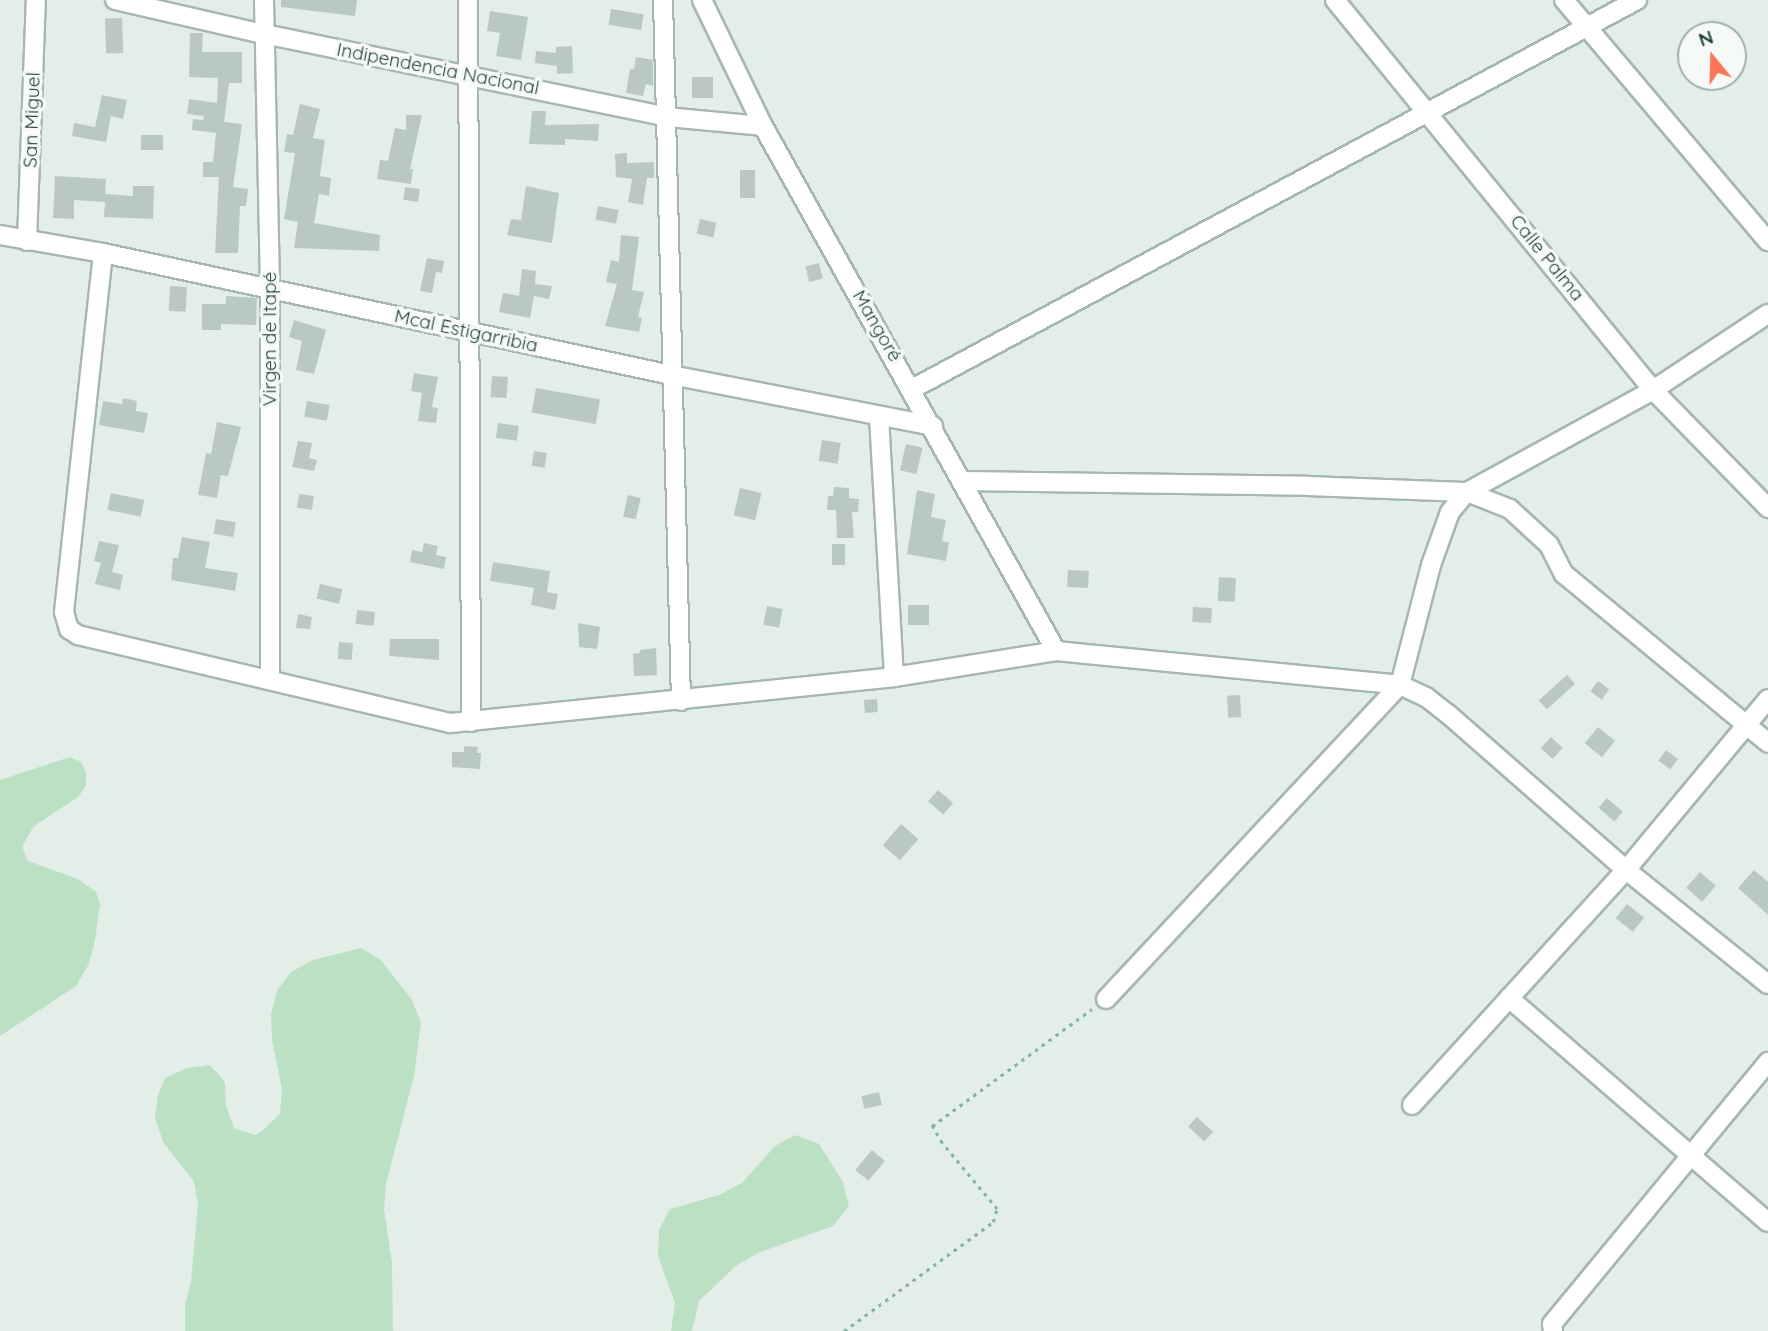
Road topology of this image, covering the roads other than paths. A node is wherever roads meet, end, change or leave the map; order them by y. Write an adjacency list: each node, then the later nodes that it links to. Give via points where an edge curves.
1 (36, 0): 17 (street, San Miguel)
2 (115, 0): 11 (street, Indipendencia Nacional)
3 (264, 0): 11 (street, Virgen de Itapé)
4 (468, 0): 12 (street)
5 (663, 0): 14 (street)
6 (702, 0): 15 (street, Mangoré)
7 (1335, 0): 13 (street, Calle Palma)
8 (1564, 0): 10 (street)
9 (1637, 0): 10 (street)
10 (1587, 28): 13 (street); 18 (street)
11 (264, 34): 12 (street, Indipendencia Nacional); 20 (street, Virgen de Itapé)
12 (470, 75): 14 (street, Indipendencia Nacional); 22 (street)
13 (1427, 110): 24 (street); 25 (street, Calle Palma)
14 (667, 117): 15 (street, Indipendencia Nacional); 23 (street)
15 (763, 127): 24 (street, Mangoré)
16 (0, 234): 17 (street, Mcal Estigarribia)
17 (27, 241): 19 (street, Mcal Estigarribia)
18 (1768, 241)
19 (103, 253): 20 (street, Mcal Estigarribia); 33 (street, via 65,621 78,635)
20 (270, 289): 22 (street, Mcal Estigarribia); 33 (street, Virgen de Itapé)
21 (1768, 314): 25 (street)
22 (471, 332): 23 (street, Mcal Estigarribia); 37 (street)
23 (671, 375): 26 (street, Mcal Estigarribia); 36 (street)
24 (912, 389): 27 (street, Mangoré)
25 (1653, 390): 29 (street); 30 (street, Calle Palma)
26 (879, 417): 27 (street, Mcal Estigarribia); 32 (street)
27 (933, 426): 28 (street, Mangoré)
28 (963, 481): 29 (street); 31 (street, Mangoré)
29 (1467, 492): 34 (street, via 1450,512 1431,565); 38 (street, via 1510,509 1549,545 1564,574)
30 (1768, 508)
31 (1056, 651): 32 (street); 34 (street)
32 (894, 677): 36 (street)
33 (270, 679): 37 (street, via 450,723)
34 (1400, 685): 40 (street, via 1448,714); 43 (street)
35 (1768, 699): 38 (street)
36 (681, 701): 37 (street)
37 (471, 722)
38 (1746, 725): 39 (street); 40 (street)
39 (1768, 743)
40 (1626, 870): 41 (street); 42 (street)
41 (1768, 984)
42 (1509, 998): 45 (street); 46 (street)
43 (1106, 999)
44 (1768, 1062): 46 (street)
45 (1412, 1105)
46 (1691, 1156): 47 (street); 48 (street, via 1552,1324)
47 (1768, 1222)
48 (1553, 1331)

